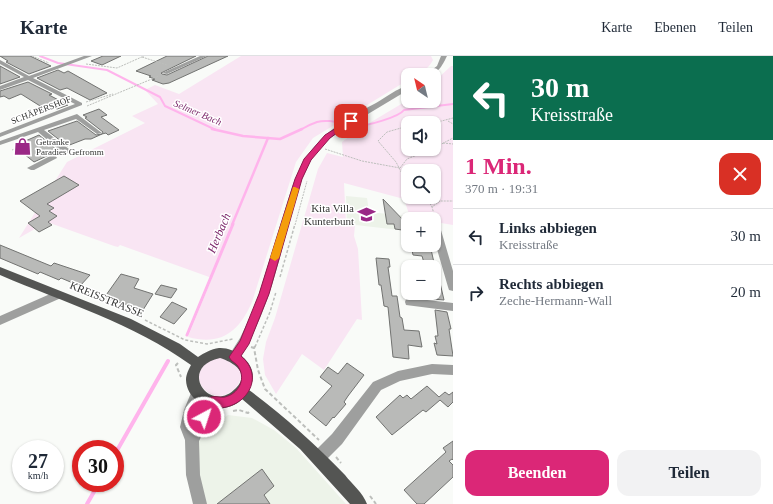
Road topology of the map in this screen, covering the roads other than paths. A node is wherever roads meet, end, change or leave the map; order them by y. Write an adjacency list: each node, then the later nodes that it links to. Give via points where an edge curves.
1 (89, 56): 8 (street)
2 (191, 56): 3 (street)
3 (201, 57): 7 (street)
4 (445, 58): 6 (street)
5 (0, 62): 8 (street, SCHÄPERSHOF)
6 (438, 68)
7 (164, 73)
8 (29, 78): 9 (street); 13 (street, SCHÄPERSHOF, via 80,104)
9 (0, 88)
10 (401, 91): 25 (street, via 341,127 322,141 307,159 298,179 264,294 244,344)
11 (39, 129): 12 (street, via 77,116); 14 (street); 15 (street)
12 (99, 133)
13 (0, 135)
14 (0, 143)
15 (66, 151)
16 (53, 158): 17 (street)
17 (31, 168)
18 (441, 249): 20 (street)
19 (0, 271): 21 (main road, KREISSTRASSE)
20 (453, 287)
21 (57, 295): 24 (street); 26 (main road, KREISSTRASSE, via 150,332)
22 (410, 302): 23 (street)
23 (453, 307)
24 (0, 321)
25 (234, 357): 26 (main road, via 215,354 203,358); 29 (main road, via 242,363 246,372 247,378)
26 (198, 363): 28 (main road, via 192,378)
27 (453, 370): 32 (street, via 432,369 398,376 377,386 337,439)
28 (197, 392): 30 (main road, via 204,399); 31 (street, via 187,427)
29 (242, 392): 30 (main road, via 224,403); 32 (main road, via 289,429)
30 (213, 402): 31 (street)
31 (192, 440): 33 (street, via 193,475)
32 (319, 457): 34 (main road)
33 (200, 504)
34 (360, 504)

